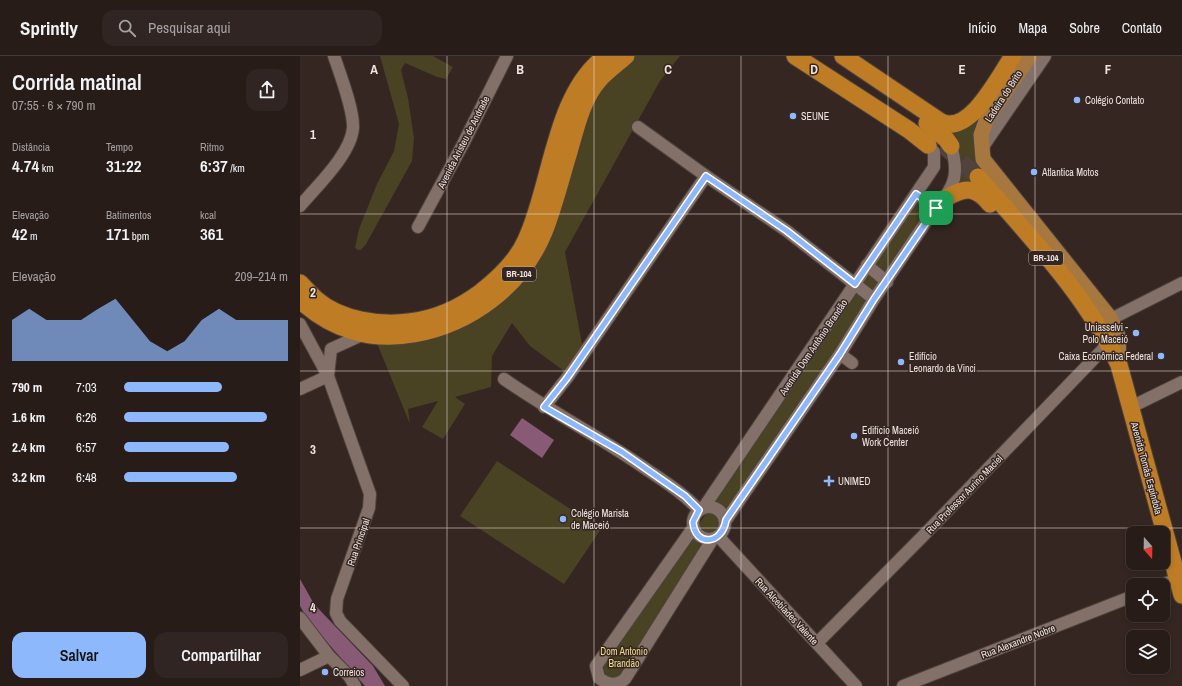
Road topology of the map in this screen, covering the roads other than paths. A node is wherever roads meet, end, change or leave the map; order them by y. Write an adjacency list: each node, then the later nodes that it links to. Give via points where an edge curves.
1 (334, 56): 19 (street, via 350,108 353,127 350,142)
2 (507, 56): 20 (street, Avenida Aristeu de Andrade)
3 (606, 56): 23 (highway, BR-104, via 599,60 576,92 557,138 536,214 526,240 514,260 496,280 472,298 424,320 394,324 365,321 343,314 318,301)
4 (626, 56): 31 (highway, BR-104, via 599,80 590,93 577,122 543,233 532,256 506,288 471,314 430,331 404,336)
5 (795, 56): 13 (highway)
6 (812, 56): 13 (highway)
7 (843, 56): 11 (highway)
8 (1013, 56): 11 (highway, via 972,115 962,123 954,125 941,122)
9 (1030, 56): 15 (main road, Ladeira do Brito, via 986,118 981,134)
10 (1045, 56): 15 (street)
11 (874, 76): 14 (highway, via 885,93 937,130)
12 (638, 126): 16 (street)
13 (930, 141): 17 (street, Avenida Dom Antônio Brandão, via 934,152 934,168)
14 (951, 146): 18 (street, via 956,163 954,181)
15 (981, 163): 27 (highway, BR-104, via 1030,238); 29 (main road)
16 (706, 176): 25 (street, via 787,231); 40 (street, via 567,378)
17 (916, 194): 18 (street); 21 (street, Avenida Dom Antônio Brandão)
18 (941, 203): 22 (street); 27 (highway, via 960,190 978,193 1056,284)
19 (300, 206)
20 (418, 227)
21 (867, 265): 22 (street); 25 (street, Avenida Dom Antônio Brandão)
22 (887, 282): 26 (street)
23 (300, 283)
24 (1182, 283): 29 (street)
25 (855, 284): 26 (street); 42 (street, Avenida Dom Antônio Brandão)
26 (874, 299): 33 (street)
27 (1079, 299): 32 (highway, BR-104)
28 (300, 300): 31 (highway, BR-104, via 332,323)
29 (1111, 319): 35 (main road, via 1118,336)
30 (300, 324): 36 (street, Rua Principal)
31 (364, 334): 36 (street, Rua Principal, via 331,349)
32 (1109, 343): 35 (highway, Avenida Tomás Espíndola / BR-104); 51 (street, Rua Professor Aurino Maciel)
33 (840, 354): 34 (street); 43 (street)
34 (852, 363)
35 (1119, 365): 41 (highway, Avenida Tomás Espíndola / BR-104)
36 (328, 376): 39 (street); 55 (street, Rua Principal, via 370,494 369,508 337,599 336,613 340,621)
37 (504, 380): 40 (street)
38 (1182, 382): 41 (street)
39 (300, 389)
40 (544, 407): 42 (street, via 622,452)
41 (1131, 407): 46 (highway, Avenida Tomás Espíndola / BR-104)
42 (702, 509): 43 (street, via 714,507); 44 (street, via 694,516)
43 (726, 520): 45 (street, via 724,529)
44 (693, 528): 45 (street, via 701,538); 45 (street, via 596,666 599,678 606,683 617,684 625,679)
45 (715, 538): 51 (street, Rua Alcebíades Valente)
46 (1180, 578): 47 (street); 48 (highway, Avenida Tomás Espíndola / BR-104)
47 (1170, 582)
48 (1182, 596)
49 (1126, 599): 57 (street, Rua Alexandre Nobre)
50 (300, 618): 52 (street)
51 (817, 643): 56 (street, Rua Alcebíades Valente)
52 (329, 656): 53 (street); 54 (street, via 349,676)
53 (300, 670)
54 (355, 686)
55 (403, 686)
56 (856, 686)
57 (903, 686)

